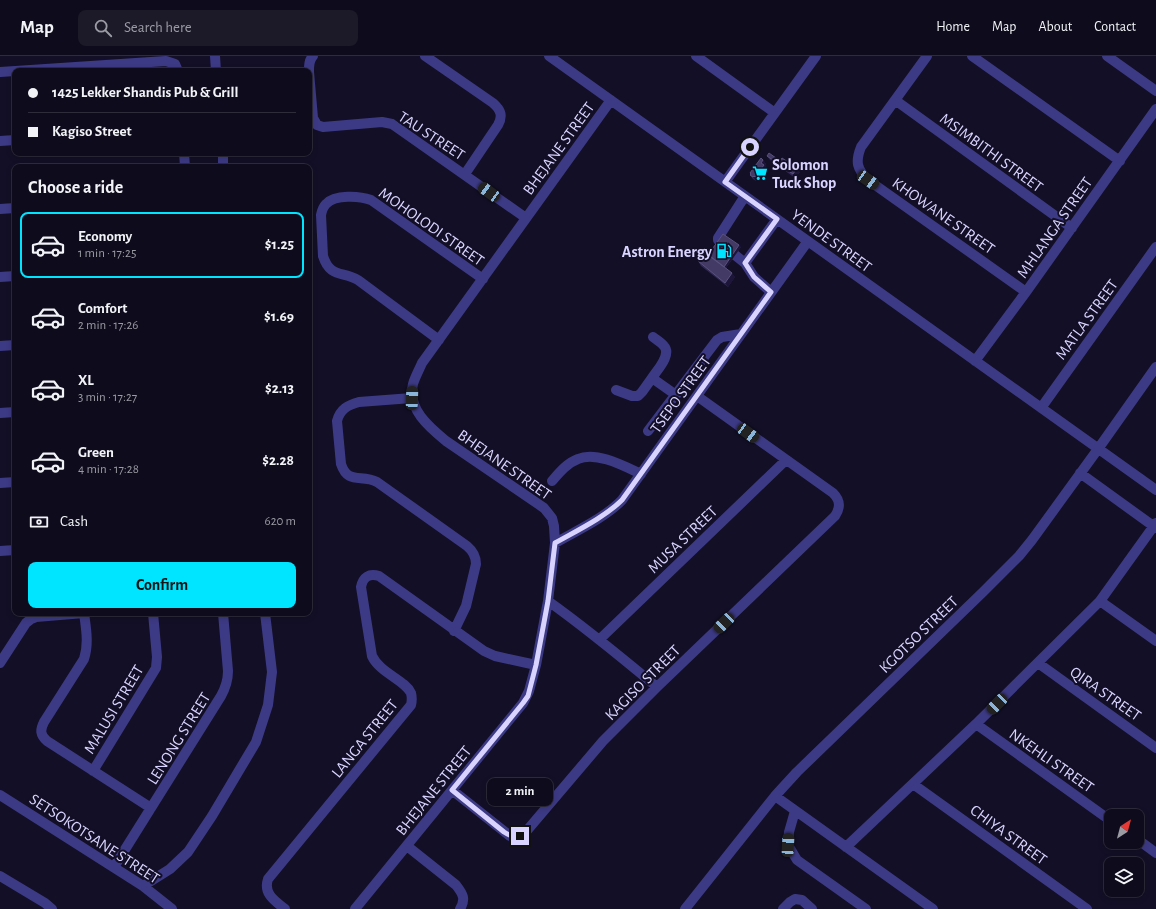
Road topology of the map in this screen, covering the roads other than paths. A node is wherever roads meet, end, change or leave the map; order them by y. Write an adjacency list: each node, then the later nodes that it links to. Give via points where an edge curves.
1 (215, 56): 12 (street)
2 (313, 56): 13 (street, TAU STREET)
3 (425, 56): 25 (street, TAU STREET, via 493,103 501,112 498,126)
4 (549, 56): 17 (street, YENDE STREET)
5 (696, 56): 20 (street)
6 (816, 56): 20 (street)
7 (927, 56): 18 (street, KHOWANE STREET)
8 (972, 56): 24 (street)
9 (1107, 56): 16 (street)
10 (60, 68): 11 (street, via 166,61 175,64)
11 (177, 68)
12 (216, 68)
13 (309, 68)
14 (12, 71): 15 (street)
15 (0, 72)
16 (1156, 91)
17 (611, 100): 26 (street, YENDE STREET); 30 (street, BHEJANE STREET)
18 (895, 100): 32 (street, MSIMBITHI STREET); 42 (street, KHOWANE STREET, via 861,148 857,161 862,174)
19 (1156, 110): 24 (street, MHLANGA STREET)
20 (775, 112): 26 (street)
21 (312, 118): 25 (street, TAU STREET, via 317,125 324,127 382,122 392,124)
22 (12, 140): 23 (street)
23 (0, 141)
24 (1120, 161): 32 (street, MHLANGA STREET)
25 (464, 174): 30 (street, TAU STREET)
26 (725, 182): 27 (street, YENDE STREET)
27 (745, 196): 31 (street, YENDE STREET); 34 (street, via 718,238)
28 (12, 208): 29 (street)
29 (0, 209)
30 (526, 218): 40 (street, BHEJANE STREET)
31 (777, 219): 33 (street, YENDE STREET); 37 (street)
32 (1072, 228): 42 (street, MHLANGA STREET)
33 (808, 241): 41 (street, TSEPO STREET); 48 (street, YENDE STREET)
34 (720, 242)
35 (1156, 247): 55 (street, MATLA STREET)
36 (735, 255): 37 (street)
37 (745, 263): 41 (street, via 754,277)
38 (12, 276): 39 (street)
39 (0, 277)
40 (483, 279): 45 (street, BHEJANE STREET); 45 (street, MOHOLODI STREET, via 371,200 360,197 336,198 325,204 321,215 323,256 330,269 335,273 352,276)
41 (771, 292): 43 (street, TSEPO STREET)
42 (1026, 292): 48 (street, MHLANGA STREET)
43 (741, 334): 52 (street, via 717,340); 53 (street, TSEPO STREET)
44 (653, 337): 50 (street, via 664,346 666,356)
45 (439, 340): 54 (street, BHEJANE STREET, via 415,377)
46 (12, 345): 47 (street)
47 (0, 346)
48 (975, 361): 55 (street, YENDE STREET)
49 (1156, 367): 59 (street, KGOTSO STREET)
50 (652, 378): 51 (street, via 638,396); 52 (street)
51 (616, 390)
52 (676, 395): 58 (street)
53 (697, 396): 60 (street); 62 (street, TSEPO STREET)
54 (412, 398): 68 (street, BHEJANE STREET, via 422,419 432,430 544,508 552,518); 78 (street, via 359,402 345,408 337,421 341,464 346,475 377,482 474,553 476,564 466,606)
55 (1041, 408): 59 (street, YENDE STREET)
56 (12, 412): 57 (street)
57 (0, 413)
58 (648, 431)
59 (1098, 449): 61 (street, KGOTSO STREET); 66 (street, YENDE STREET)
60 (786, 460): 79 (street, MUSA STREET); 84 (street, KAGISO STREET, via 833,493 839,500 838,511)
61 (1080, 473): 67 (street); 91 (street, KGOTSO STREET, via 1032,540 1006,570)
62 (640, 474): 63 (street, via 619,464 588,457 571,463); 68 (street, TSEPO STREET, via 616,506)
63 (552, 481)
64 (12, 482): 65 (street)
65 (0, 483)
66 (1156, 490)
67 (1155, 526): 72 (street)
68 (555, 543): 71 (street, BHEJANE STREET)
69 (12, 550): 70 (street)
70 (0, 551)
71 (548, 601): 79 (street); 83 (street, BHEJANE STREET)
72 (1100, 601): 80 (street); 82 (street)
73 (48, 616): 81 (street, via 36,617 26,623)
74 (84, 616): 87 (street, via 86,654 41,727 41,734 47,741)
75 (154, 616): 87 (street, MALUSI STREET, via 156,668)
76 (223, 616): 92 (street, LENONG STREET, via 227,686)
77 (265, 616): 101 (street, via 272,672 268,705 256,742 188,852)
78 (454, 630): 83 (street, LANGA STREET, via 490,654); 104 (street, LANGA STREET, via 379,576 365,577 361,587 372,656 381,668 408,689 412,697 411,705 268,878 266,884 269,894)
79 (600, 639): 84 (street)
80 (1156, 641)
81 (0, 663)
82 (1038, 663): 85 (street); 86 (street, QIRA STREET)
83 (536, 665): 89 (street, BHEJANE STREET, via 528,696)
84 (657, 687): 89 (street, KAGISO STREET, via 600,745 530,829 520,836 510,836 504,832)
85 (976, 724): 88 (street); 94 (street, NKEHLI STREET)
86 (1156, 748)
87 (93, 771): 92 (street)
88 (913, 784): 97 (street); 112 (street, CHIYA STREET)
89 (452, 790): 96 (street, BHEJANE STREET)
90 (0, 795): 99 (street, SETSOKOTSANE STREET)
91 (775, 796): 93 (street); 107 (street, KGOTSO STREET)
92 (151, 808): 99 (street, LENONG STREET)
93 (795, 811): 97 (street); 110 (street, via 788,845 797,860)
94 (1104, 816)
95 (1144, 844): 98 (street)
96 (407, 846): 105 (street, BHEJANE STREET); 106 (street, via 456,885 464,897)
97 (846, 847): 111 (street)
98 (1156, 853)
99 (114, 867): 101 (street, SETSOKOTSANE STREET)
100 (0, 876): 102 (street)
101 (143, 886): 103 (street, SETSOKOTSANE STREET)
102 (52, 909)
103 (172, 909)
104 (286, 909)
105 (354, 909)
106 (460, 909)
107 (685, 909)
108 (783, 909): 109 (street, via 795,899 802,900)
109 (812, 909)
110 (866, 909)
111 (933, 909)
112 (1087, 909)

